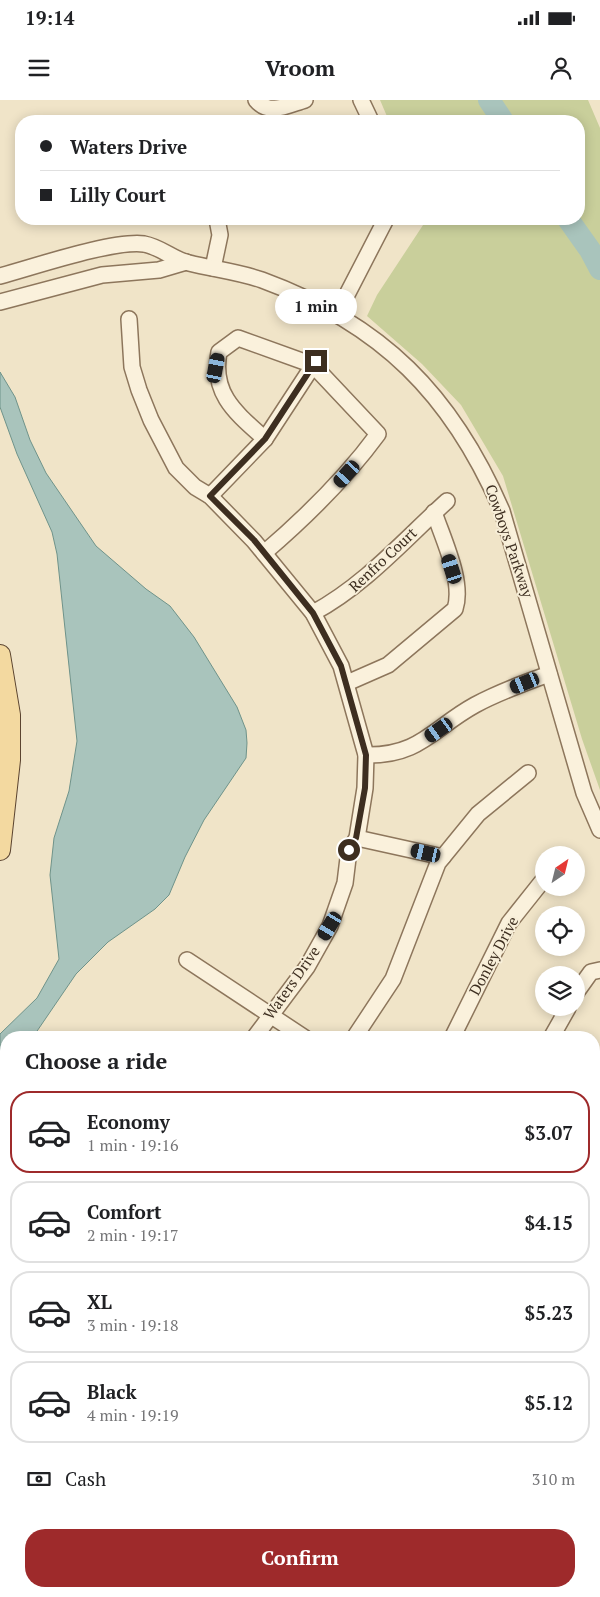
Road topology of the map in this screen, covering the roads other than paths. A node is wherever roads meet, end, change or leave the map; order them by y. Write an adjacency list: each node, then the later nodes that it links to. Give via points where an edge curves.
1 (256, 100): 2 (street, via 263,108 274,110)
2 (305, 100)
3 (361, 100): 4 (street)
4 (368, 115)
5 (218, 225): 8 (street, via 220,235)
6 (383, 225): 11 (street)
7 (186, 262): 8 (street, Cowboys Parkway); 9 (street, Cowboys Parkway, via 143,244 109,247); 10 (street, Cowboys Parkway, via 159,270 102,275)
8 (213, 268): 11 (street, Cowboys Parkway, via 260,280)
9 (0, 276)
10 (0, 302)
11 (337, 314): 21 (street, Cowboys Parkway, via 373,339 425,385 463,434 479,461 505,520)
12 (129, 318): 15 (street, Waters Drive, via 132,366 151,420 176,468 195,487)
13 (314, 363): 14 (street); 14 (street, via 238,338 219,352 216,368 222,394); 18 (street, via 378,434 303,520)
14 (265, 439): 15 (street)
15 (210, 496): 18 (street, Waters Drive)
16 (447, 500): 17 (street, Renfro Court)
17 (434, 512): 19 (street, Renfro Court, via 367,577 342,597); 22 (street, via 456,582 458,600 455,609 388,665)
18 (264, 553): 19 (street, Waters Drive)
19 (313, 613): 22 (street, Waters Drive)
20 (0, 655): 27 (main road, via 10,715 10,760)
21 (550, 674): 23 (street, via 474,706 402,752); 25 (street, Cowboys Parkway, via 584,793)
22 (347, 683): 23 (street, Waters Drive)
23 (366, 755): 26 (street, Waters Drive, via 365,788)
24 (528, 773): 28 (street, via 478,814)
25 (600, 830)
26 (356, 838): 28 (street); 33 (street, Waters Drive, via 349,850 345,882 330,926 306,967)
27 (0, 850)
28 (443, 857): 37 (street, via 393,978)
29 (535, 887): 38 (street, Donley Drive, via 509,923)
30 (187, 960): 33 (street)
31 (600, 970): 32 (street, via 591,972)
32 (585, 980)
33 (271, 1015): 35 (street, Waters Drive); 36 (street)
34 (563, 1016): 39 (street)
35 (259, 1031)
36 (295, 1031)
37 (359, 1031)
38 (455, 1031)
39 (554, 1031)

